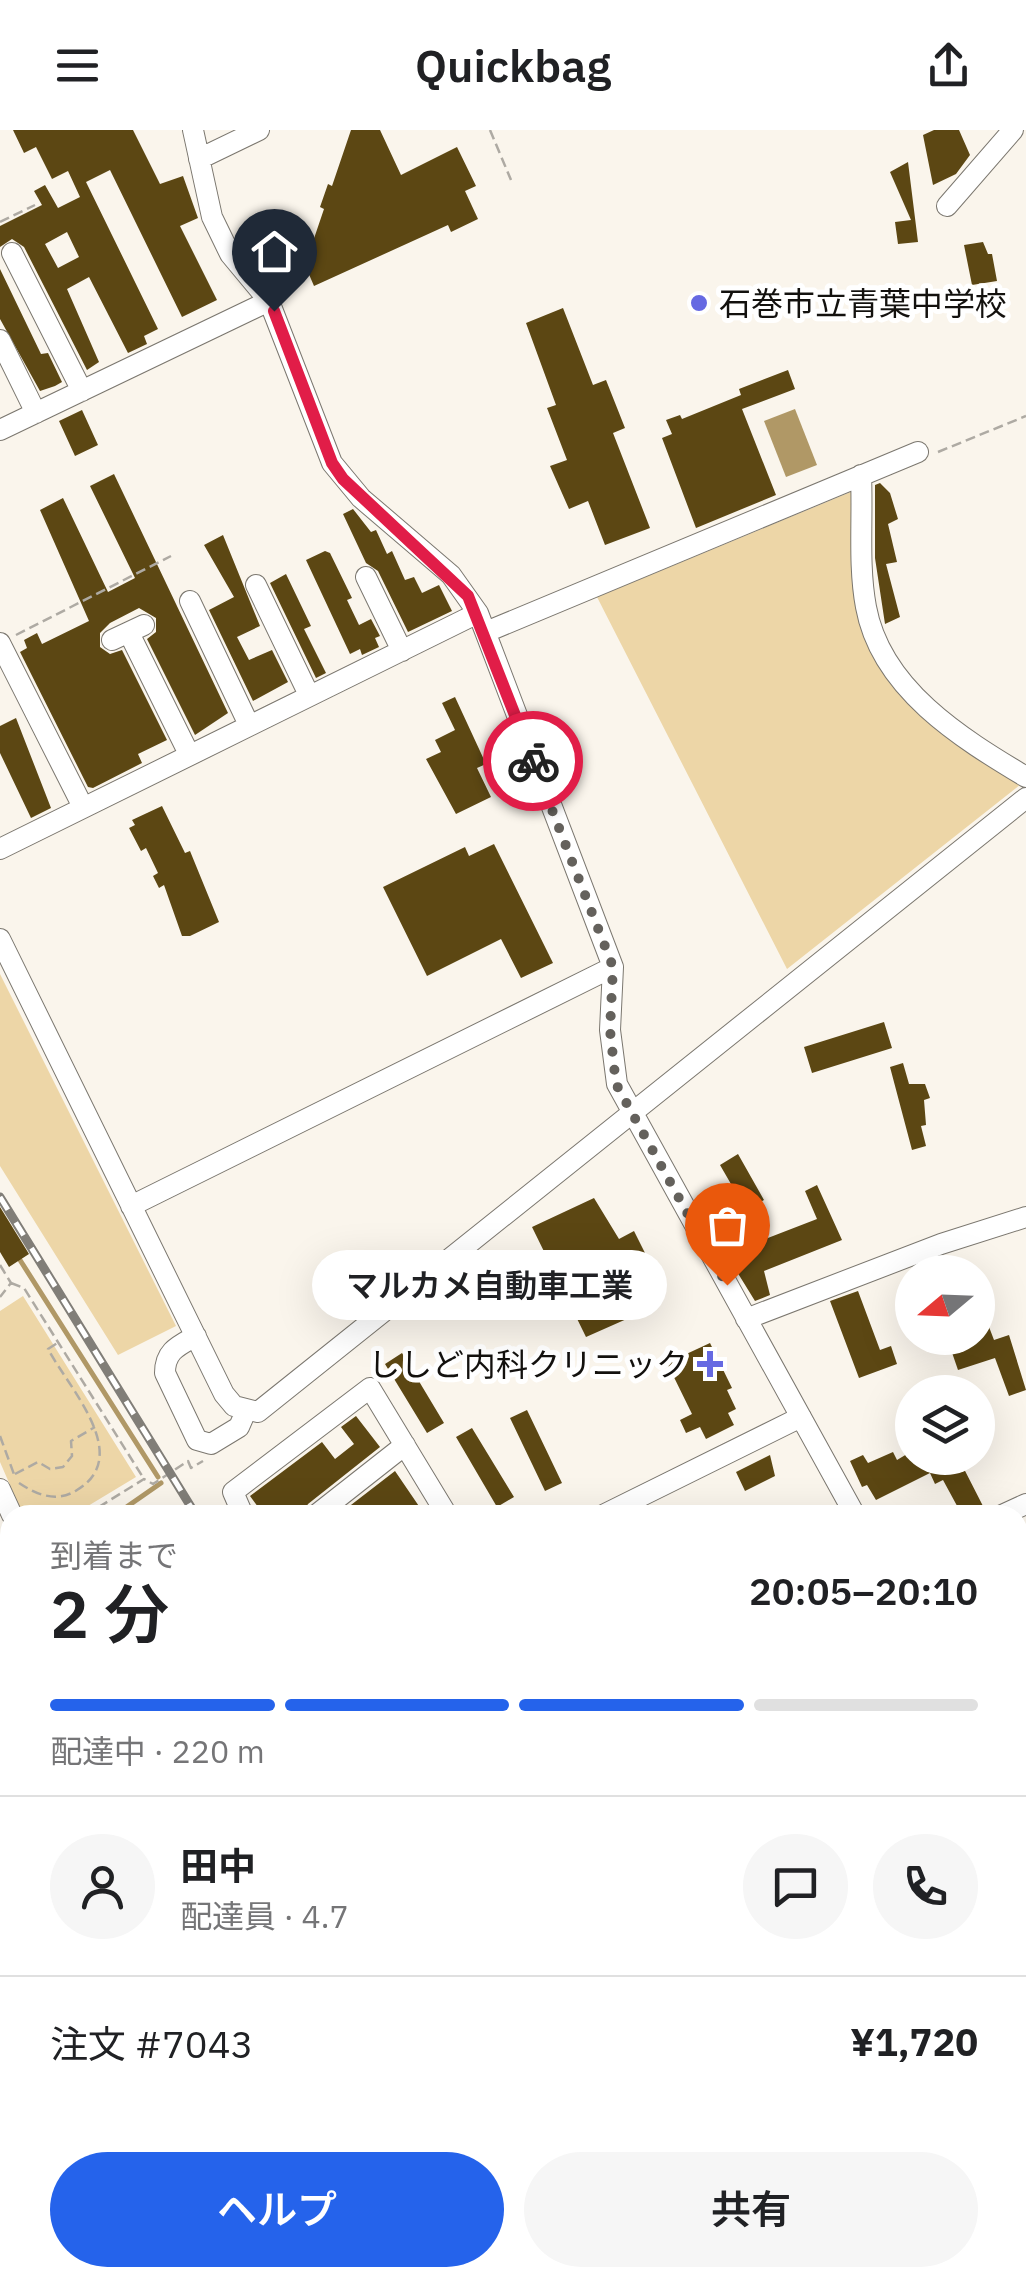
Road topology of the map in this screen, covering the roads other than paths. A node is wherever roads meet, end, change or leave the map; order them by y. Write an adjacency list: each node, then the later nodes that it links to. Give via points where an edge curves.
1 (193, 130): 4 (street)
2 (259, 130): 4 (street)
3 (1013, 130): 5 (street)
4 (198, 159): 7 (street, via 212,217 230,254)
5 (947, 206)
6 (12, 254): 9 (street)
7 (270, 301): 9 (street); 17 (street, via 332,463 451,576)
8 (0, 340): 10 (street)
9 (82, 391): 10 (street)
10 (36, 413): 11 (street)
11 (0, 430)
12 (918, 452): 13 (street)
13 (861, 475): 17 (street); 24 (street, via 866,608 878,637 925,710)
14 (366, 577): 20 (street)
15 (256, 585): 21 (street)
16 (190, 601): 22 (street)
17 (482, 622): 20 (street); 29 (street)
18 (129, 632): 23 (street)
19 (5, 640): 26 (street)
20 (402, 651): 21 (street)
21 (310, 695): 22 (street)
22 (249, 725): 23 (street)
23 (189, 754): 26 (street)
24 (1026, 777)
25 (1026, 798): 30 (street)
26 (83, 807): 27 (street)
27 (0, 849)
28 (0, 939): 31 (street)
29 (613, 967): 30 (street, via 612,1060); 31 (street)
30 (630, 1113): 33 (street); 35 (street, via 269,1407)
31 (131, 1206): 34 (street)
32 (1026, 1218): 33 (street)
33 (746, 1319): 36 (street)
34 (196, 1336): 35 (street, via 224,1394); 35 (street, via 169,1353 165,1373 197,1440 210,1444 230,1434)
35 (246, 1411)
36 (801, 1417): 41 (street); 42 (street)
37 (406, 1445): 38 (street, via 370,1388 233,1492); 39 (street); 40 (street)
38 (239, 1505)
39 (329, 1505)
40 (439, 1505)
41 (631, 1505)
42 (849, 1505)

